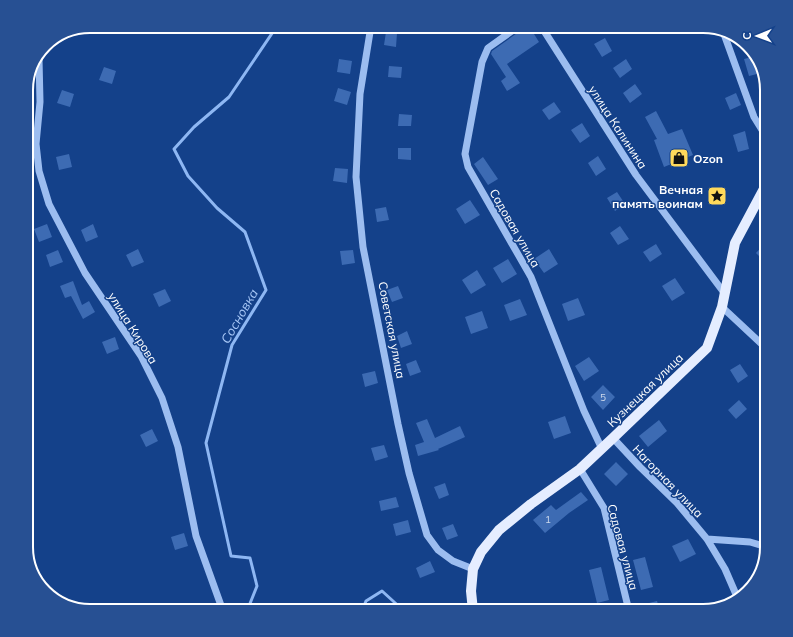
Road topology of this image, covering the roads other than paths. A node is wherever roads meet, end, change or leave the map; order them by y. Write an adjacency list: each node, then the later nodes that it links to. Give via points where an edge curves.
1 (370, 33): 16 (street, Советская улица, via 360,94 356,177 363,247 398,424 427,534 438,550)
2 (509, 33): 12 (street, Садовая улица, via 488,48 482,62 465,154 468,167 531,277 584,411)
3 (545, 33): 8 (street, улица Калинина, via 636,175)
4 (725, 37): 6 (street, via 754,117)
5 (39, 65): 18 (street, улица Кирова, via 40,102 36,144 39,171 49,204 85,273 141,356 162,398 178,447 196,536)
6 (760, 127)
7 (760, 196): 8 (main road, Кузнецкая улица, via 735,243)
8 (725, 294): 9 (main road, Кузнецкая улица)
9 (722, 307): 10 (street); 11 (main road, Кузнецкая улица, via 707,348)
10 (760, 342)
11 (613, 438): 12 (main road, Кузнецкая улица); 14 (street, Нагорная улица, via 677,503)
12 (602, 449): 13 (main road, Кузнецкая улица)
13 (580, 469): 16 (main road, Кузнецкая улица, via 499,530 481,552); 20 (street, Садовая улица, via 604,508)
14 (707, 539): 15 (street); 17 (street, Нагорная улица)
15 (760, 545)
16 (473, 569): 19 (main road)
17 (736, 593)
18 (220, 604)
19 (472, 604)
20 (627, 604)

